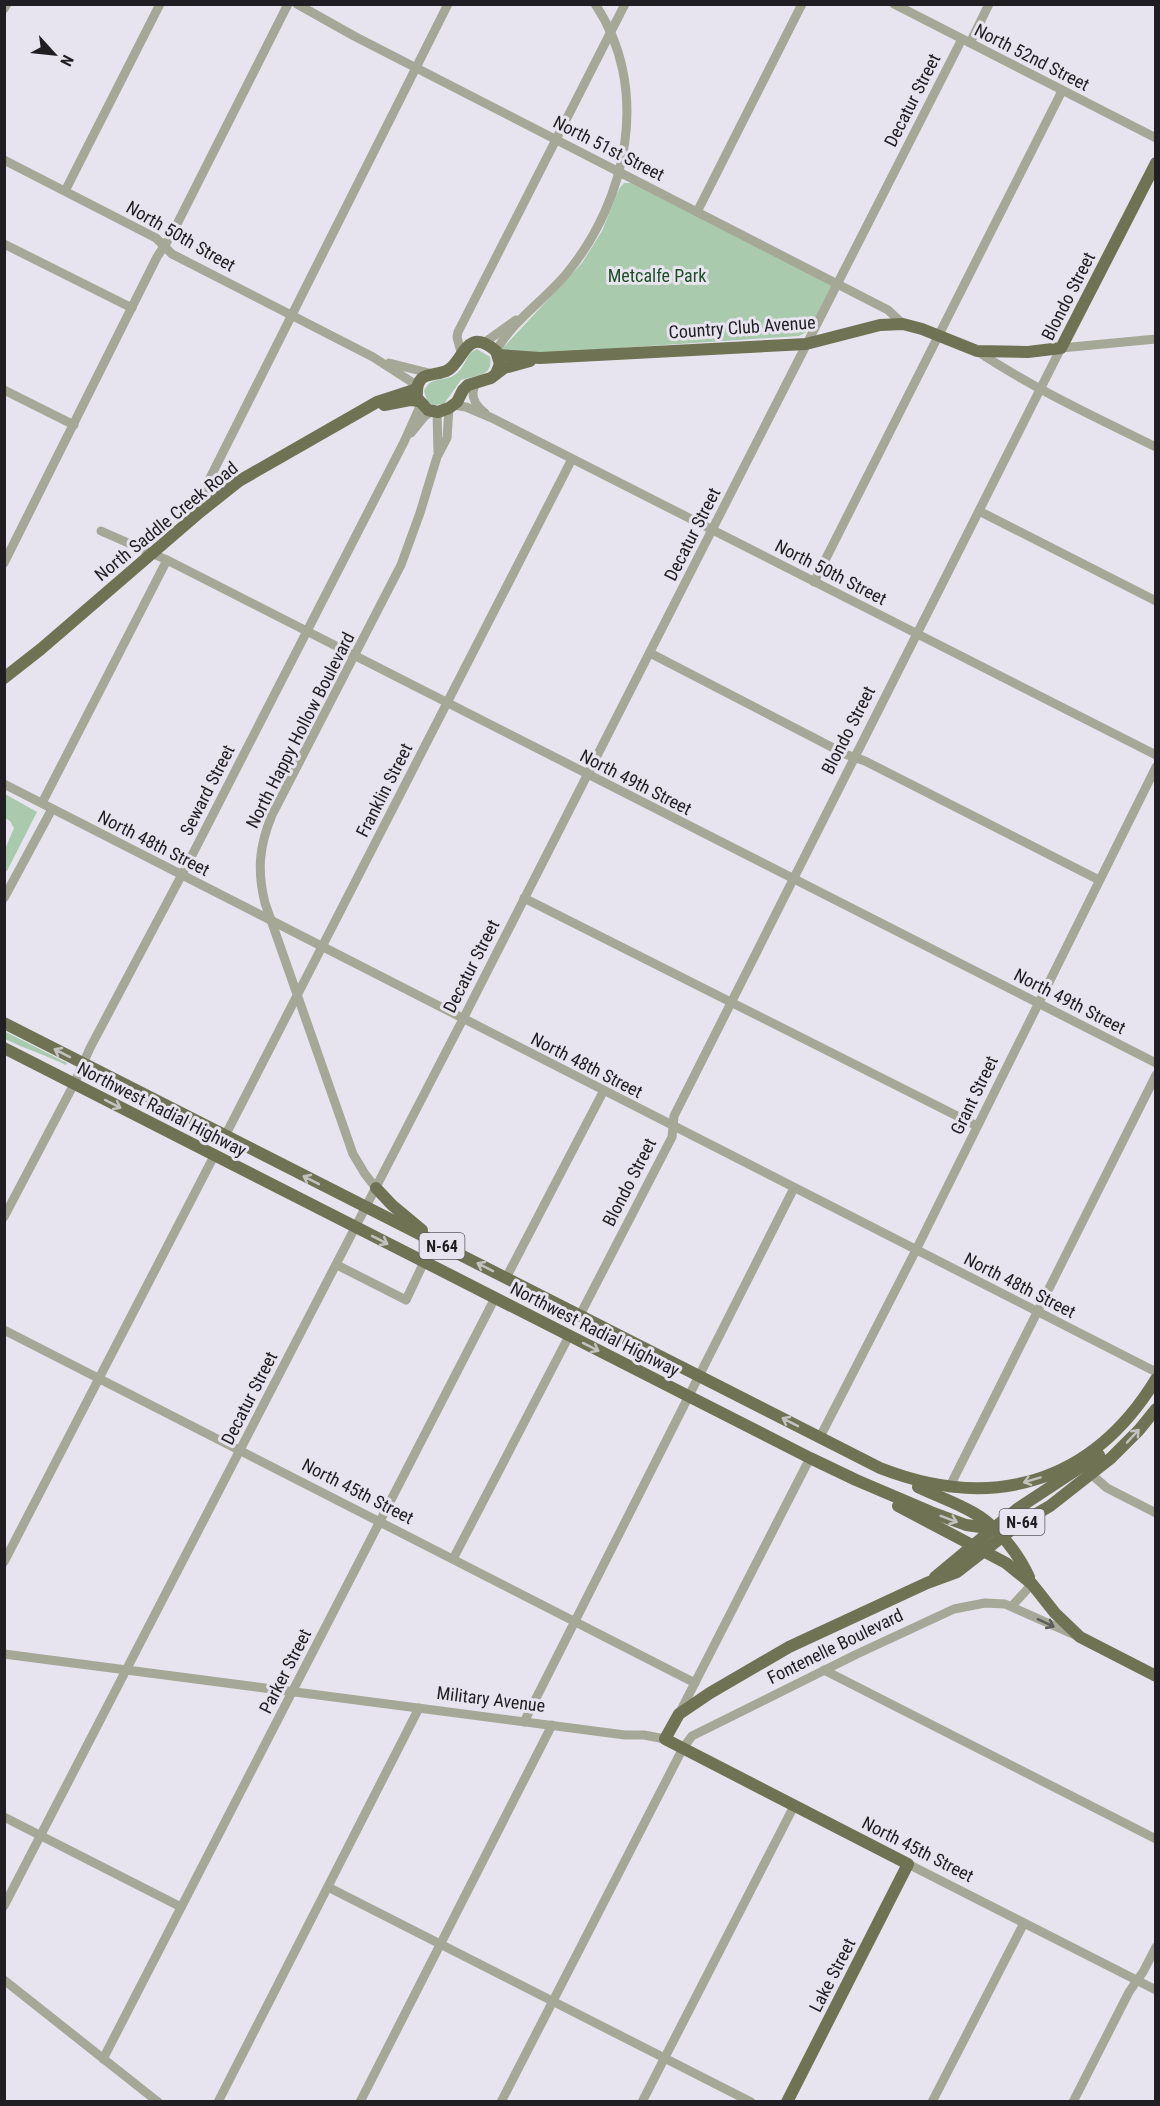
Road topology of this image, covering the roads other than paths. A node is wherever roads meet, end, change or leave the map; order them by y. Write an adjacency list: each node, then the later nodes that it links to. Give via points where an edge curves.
1 (7, 4): 11 (street)
2 (160, 4): 21 (street)
3 (288, 4): 24 (street)
4 (297, 4): 14 (street, North 51st Street)
5 (448, 4): 14 (street)
6 (595, 4): 12 (street)
7 (625, 4): 12 (street)
8 (802, 4): 22 (street)
9 (894, 4): 13 (street, North 52nd Street)
10 (989, 4): 13 (street, Decatur Street)
11 (4, 9)
12 (612, 31): 17 (street); 20 (street, via 628,98 627,133)
13 (966, 41): 15 (street, North 52nd Street); 25 (street, Decatur Street)
14 (416, 68): 17 (street, North 51st Street); 28 (street)
15 (1062, 91): 16 (street, North 52nd Street); 31 (street)
16 (1155, 138)
17 (556, 140): 20 (street, North 51st Street); 29 (street)
18 (5, 160): 21 (street, North 50th Street)
19 (1155, 163): 35 (main road, Blondo Street)
20 (618, 171): 22 (street, North 51st Street); 27 (street, via 602,217 581,254)
21 (65, 191): 24 (street, North 50th Street, via 156,238)
22 (697, 212): 25 (street, North 51st Street)
23 (4, 244): 26 (street)
24 (164, 246): 26 (street); 28 (street, North 50th Street, via 172,254)
25 (838, 284): 30 (street, North 51st Street, via 888,310); 34 (street, Decatur Street)
26 (132, 308): 48 (street)
27 (528, 312): 33 (street); 38 (street)
28 (291, 315): 39 (street, North 50th Street); 51 (street, via 210,478)
29 (464, 323): 33 (street, via 465,335); 37 (street, via 457,337)
30 (903, 324): 31 (main road, Country Club Avenue); 34 (main road, Country Club Avenue, via 880,325)
31 (939, 336): 36 (main road, Country Club Avenue); 60 (street)
32 (1155, 339): 35 (street, Country Club Avenue)
33 (481, 343): 37 (main road, via 466,346); 38 (main road)
34 (806, 344): 40 (main road, Country Club Avenue); 53 (street, Decatur Street)
35 (1061, 348): 36 (main road, Country Club Avenue, via 1010,353); 44 (street, Blondo Street)
36 (977, 351): 44 (street)
37 (461, 352): 41 (main road, via 452,367)
38 (497, 353): 40 (main road, Country Club Avenue); 42 (main road, via 500,364)
39 (373, 357): 41 (street, North 50th Street); 46 (street, North 50th Street, via 415,382)
40 (540, 358): 42 (main road, Country Club Avenue)
41 (429, 373): 46 (main road, via 424,377)
42 (496, 374): 43 (main road, Country Club Avenue)
43 (476, 383): 46 (main road, Country Club Avenue); 47 (street, North 50th Street, via 474,400)
44 (1042, 389): 49 (street); 52 (street, Blondo Street)
45 (4, 390): 48 (street)
46 (431, 402): 47 (street, North 50th Street, via 466,407); 51 (main road, North Saddle Creek Road, via 402,402 363,411 243,479); 62 (street, Seward Street, via 404,442); 65 (street, North Happy Hollow Boulevard, via 438,430 437,457 405,555)
47 (492, 418): 50 (street, North 50th Street)
48 (74, 425): 56 (street)
49 (1155, 447)
50 (572, 459): 53 (street, North 50th Street); 67 (street, Franklin Street)
51 (210, 504): 57 (main road, North Saddle Creek Road)
52 (979, 512): 61 (street); 63 (street, Blondo Street)
53 (713, 530): 60 (street, North 50th Street); 64 (street, Decatur Street)
54 (101, 531): 57 (street, North 49th Street)
55 (4, 538): 56 (street)
56 (14, 543): 59 (street)
57 (152, 554): 58 (street, North 49th Street); 66 (main road, North Saddle Creek Road)
58 (166, 560): 62 (street, North 49th Street); 73 (street)
59 (4, 563)
60 (814, 582): 63 (street, North 50th Street)
61 (1155, 601)
62 (307, 632): 65 (street, North 49th Street); 75 (street, Seward Street)
63 (917, 634): 68 (street, North 50th Street); 69 (street, Blondo Street)
64 (650, 653): 69 (street); 71 (street, Decatur Street)
65 (355, 656): 67 (street, North 49th Street); 80 (street, North Happy Hollow Boulevard, via 265,833 259,875)
66 (4, 678)
67 (447, 703): 71 (street, North 49th Street); 81 (street, Franklin Street)
68 (1155, 754)
69 (855, 757): 76 (street, Blondo Street); 77 (street)
70 (1155, 767): 77 (street, Grant Street)
71 (587, 775): 76 (street, North 49th Street); 79 (street, Decatur Street)
72 (4, 784): 73 (street, North 48th Street)
73 (42, 803): 74 (street, North 48th Street)
74 (52, 808): 75 (street, North 48th Street); 78 (street)
75 (181, 875): 80 (street, North 48th Street); 88 (street, Seward Street)
76 (793, 880): 83 (street, Blondo Street); 84 (street, North 49th Street)
77 (1099, 880): 84 (street, Grant Street)
78 (4, 898)
79 (525, 898): 83 (street); 85 (street, Decatur Street)
80 (271, 922): 81 (street, North 48th Street); 82 (street, North Happy Hollow Boulevard)
81 (323, 948): 82 (street, Franklin Street); 85 (street, North 48th Street)
82 (297, 997): 95 (street, Franklin Street); 97 (street, North Happy Hollow Boulevard, via 353,1154)
83 (732, 1002): 93 (street); 94 (street, Blondo Street, via 674,1116)
84 (1038, 1003): 89 (street, North 49th Street); 93 (street, Grant Street)
85 (463, 1019): 92 (street, North 48th Street); 97 (street, Decatur Street)
86 (4, 1023): 88 (main road, Northwest Radial Highway / N-64, one-way to 86)
87 (4, 1048): 91 (main road, Northwest Radial Highway / N-64)
88 (82, 1063): 91 (street, Seward Street); 95 (main road, Northwest Radial Highway / N-64)
89 (1155, 1063)
90 (1155, 1075): 108 (street)
91 (74, 1084): 96 (main road, Northwest Radial Highway / N-64, one-way to 96); 100 (street, Seward Street)
92 (603, 1092): 94 (street, North 48th Street); 106 (street)
93 (977, 1126): 103 (street, Grant Street)
94 (673, 1127): 98 (street, North 48th Street); 109 (street, Blondo Street, via 672,1137)
95 (225, 1136): 99 (main road, Northwest Radial Highway / N-64, one-way to 95)
96 (214, 1156): 101 (main road, Northwest Radial Highway / N-64); 114 (street)
97 (376, 1188): 99 (street, Decatur Street); 102 (main road)
98 (794, 1188): 103 (street, North 48th Street); 113 (street)
99 (366, 1208): 101 (street, Decatur Street); 102 (main road, Northwest Radial Highway / N-64)
100 (4, 1217)
101 (356, 1227): 104 (main road, Northwest Radial Highway / N-64, one-way to 104); 105 (street, Decatur Street)
102 (445, 1247): 106 (main road, Northwest Radial Highway / N-64, one-way to 102)
103 (916, 1250): 108 (street, North 48th Street); 119 (street, Grant Street)
104 (424, 1263): 105 (street, via 406,1300); 107 (main road, Northwest Radial Highway / N-64)
105 (337, 1265): 120 (street, Decatur Street)
106 (506, 1278): 109 (main road, Northwest Radial Highway / N-64)
107 (495, 1298): 111 (main road, Northwest Radial Highway / N-64); 128 (street, Parker Street)
108 (1038, 1312): 112 (street, North 48th Street); 125 (street)
109 (580, 1315): 113 (main road, Northwest Radial Highway / N-64)
110 (4, 1330): 114 (street, North 45th Street)
111 (569, 1336): 116 (main road, Northwest Radial Highway / N-64, one-way to 116); 133 (street)
112 (1155, 1372)
113 (698, 1376): 116 (street); 119 (main road, Northwest Radial Highway / N-64, one-way to 113)
114 (99, 1379): 120 (street, North 45th Street); 134 (street)
115 (1155, 1379): 118 (main road, Northwest Radial Highway / N-64)
116 (687, 1396): 121 (main road, Northwest Radial Highway / N-64); 139 (street)
117 (1155, 1408): 123 (main road, Northwest Radial Highway / N-64, one-way to 117, via 1126,1444)
118 (1123, 1423): 125 (main road, Northwest Radial Highway / N-64, one-way to 125, via 1082,1458 1053,1473 1001,1487); 130 (main road, via 1100,1454 1038,1494)
119 (820, 1437): 122 (main road, Northwest Radial Highway / N-64)
120 (240, 1451): 128 (street, North 45th Street); 142 (street, Decatur Street)
121 (810, 1458): 124 (main road, Northwest Radial Highway / N-64); 145 (street)
122 (879, 1468): 125 (main road, Northwest Radial Highway / N-64); 130 (main road, via 975,1514)
123 (1091, 1474): 126 (street, via 1107,1488); 127 (main road, Northwest Radial Highway / N-64)
124 (856, 1480): 129 (main road); 130 (main road, Northwest Radial Highway / N-64, one-way to 130, via 966,1525)
125 (949, 1488)
126 (1155, 1513)
127 (1036, 1516): 130 (main road, Northwest Radial Highway / N-64); 132 (main road, via 1017,1536)
128 (380, 1523): 133 (street, North 45th Street); 146 (street, Parker Street)
129 (948, 1532): 131 (main road); 135 (main road, via 956,1546)
130 (998, 1533): 131 (main road); 132 (main road)
131 (979, 1548): 135 (main road); 136 (main road, via 957,1572); 137 (main road)
132 (1017, 1557): 137 (main road)
133 (453, 1559): 139 (street, North 45th Street)
134 (4, 1562)
135 (947, 1567): 136 (main road)
136 (927, 1584): 148 (main road, via 789,1647)
137 (1032, 1584): 138 (street); 140 (main road, Fontenelle Boulevard)
138 (1012, 1606): 140 (street, Fontenelle Boulevard, one-way to 140); 143 (street, Fontenelle Boulevard, via 985,1603 954,1609)
139 (574, 1621): 145 (street, North 45th Street); 149 (street)
140 (1080, 1637): 144 (main road, Fontenelle Boulevard)
141 (4, 1654): 142 (street, Military Avenue)
142 (126, 1670): 146 (street, Military Avenue); 155 (street, Decatur Street)
143 (824, 1670): 152 (street, Fontenelle Boulevard, via 692,1736); 156 (street)
144 (1155, 1676)
145 (695, 1683): 148 (street)
146 (293, 1692): 147 (street, Military Avenue); 160 (street, Parker Street)
147 (419, 1708): 149 (street, Military Avenue); 158 (street)
148 (679, 1714): 151 (main road)
149 (524, 1722): 150 (street, Military Avenue)
150 (552, 1725): 151 (street, Military Avenue); 162 (street)
151 (665, 1740): 152 (main road, North 45th Street)
152 (683, 1748): 153 (main road, North 45th Street); 167 (street)
153 (794, 1806): 157 (main road, North 45th Street); 168 (street)
154 (4, 1817): 155 (street)
155 (40, 1836): 159 (street, Decatur Street); 160 (street)
156 (1155, 1839)
157 (908, 1864): 161 (street, North 45th Street); 176 (main road, Lake Street)
158 (328, 1887): 162 (street); 171 (street)
159 (4, 1906)
160 (181, 1907): 169 (street, Parker Street)
161 (1024, 1923): 165 (street, North 45th Street); 177 (street)
162 (440, 1944): 167 (street); 172 (street)
163 (1155, 1947): 165 (street)
164 (4, 1980): 169 (street)
165 (1137, 1980): 166 (street, North 45th Street); 178 (street)
166 (1155, 1990)
167 (552, 2001): 168 (street); 173 (street)
168 (664, 2058): 174 (street); 175 (street)
169 (103, 2059): 170 (street)
170 (158, 2102)
171 (219, 2102)
172 (360, 2102)
173 (501, 2102)
174 (642, 2102)
175 (751, 2102)
176 (787, 2102)
177 (932, 2102)
178 (1073, 2102)

